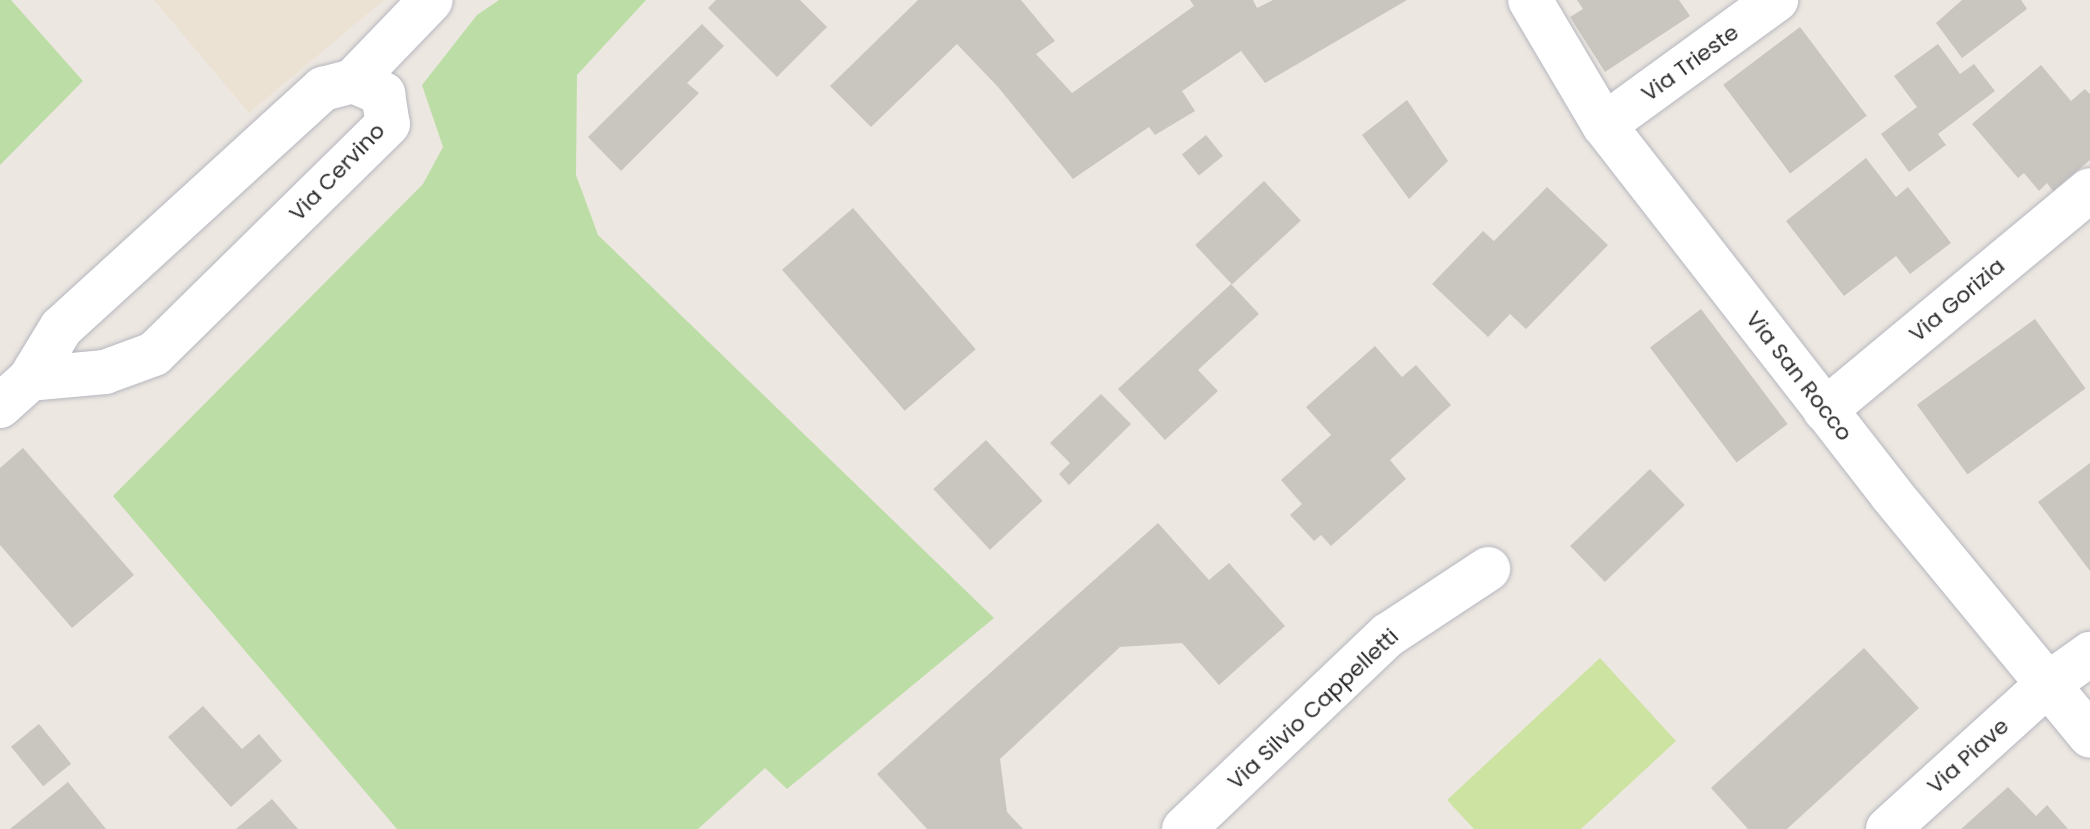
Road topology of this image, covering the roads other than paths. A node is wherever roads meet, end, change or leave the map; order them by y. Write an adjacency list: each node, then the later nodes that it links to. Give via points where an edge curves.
1 (431, 0): 4 (street)
2 (1530, 0): 5 (street, Via San Rocco)
3 (1776, 0): 5 (street, Via Trieste)
4 (353, 81): 7 (street, Via Cervino, via 323,89 61,328); 7 (street, Via Cervino, via 383,94 388,124 154,354 105,372)
5 (1604, 125): 8 (street, Via San Rocco)
6 (2090, 190): 8 (street, Via Gorizia)
7 (15, 392)
8 (1825, 410): 11 (street, Via San Rocco)
9 (1488, 569): 13 (street, Via Silvio Cappelletti, via 1388,635)
10 (2090, 654): 11 (street, Via Piave)
11 (2048, 684): 12 (street, Via San Rocco); 14 (street, Via Piave)
12 (2090, 735)
13 (1184, 829)
14 (1888, 829)

